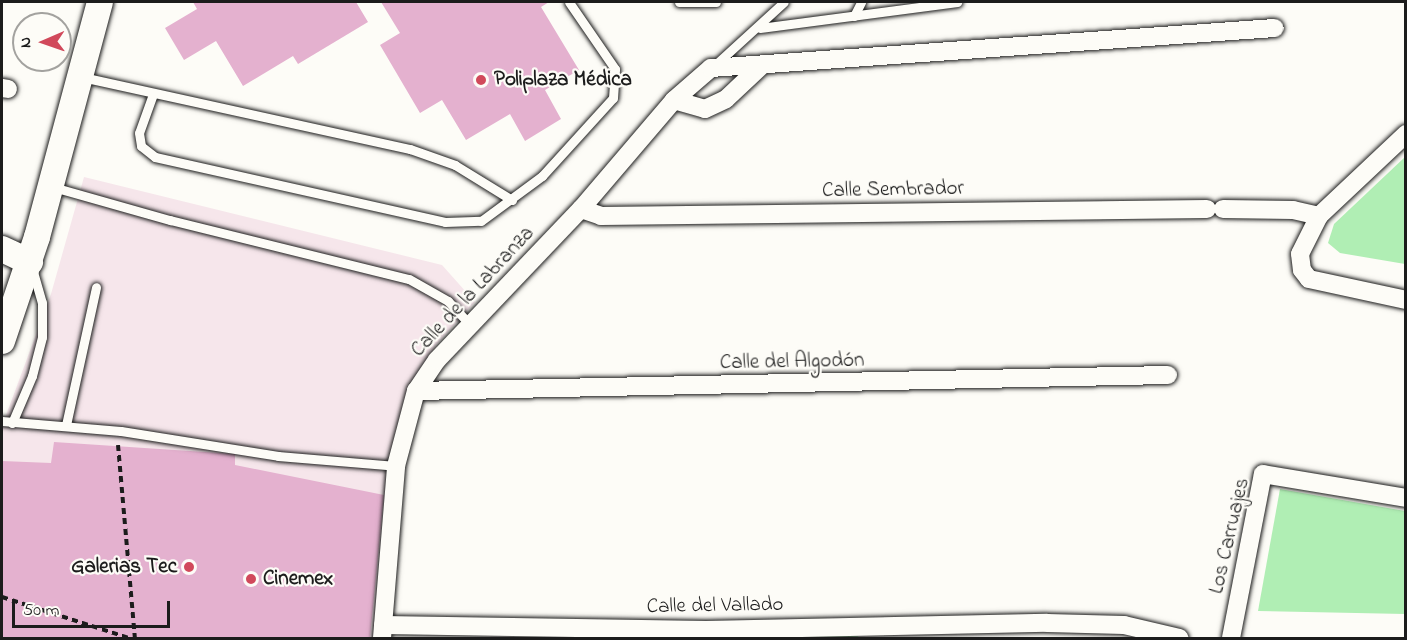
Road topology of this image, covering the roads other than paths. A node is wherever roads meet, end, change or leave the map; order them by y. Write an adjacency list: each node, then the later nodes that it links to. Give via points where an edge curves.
1 (100, 2): 13 (main road)
2 (569, 2): 18 (lane, via 615,69 613,98 543,176)
3 (679, 2): 4 (lane)
4 (716, 2)
5 (784, 2): 9 (lane)
6 (861, 2): 8 (lane)
7 (957, 2): 8 (lane)
8 (854, 16): 9 (lane)
9 (760, 28): 12 (lane)
10 (1275, 28): 11 (street)
11 (761, 66): 12 (street); 15 (street, via 726,99 705,109 690,108)
12 (711, 68): 15 (street, Calle de la Labranza)
13 (80, 76): 14 (lane); 17 (main road)
14 (153, 94): 18 (lane, via 410,149 455,165); 18 (lane, via 139,133 141,146 155,157 445,222 481,221)
15 (674, 100): 19 (street, Calle de la Labranza)
16 (1406, 134): 20 (street)
17 (51, 186): 22 (main road); 25 (lane, via 409,279 448,301)
18 (513, 200)
19 (581, 209): 20 (street, Calle Sembrador, via 601,216 1215,209 1293,210); 25 (street, Calle de la Labranza)
20 (1319, 216): 24 (street, via 1300,254 1302,270 1309,279)
21 (2, 249): 22 (main road)
22 (30, 262): 26 (main road); 30 (lane, via 42,303 42,337 33,376)
23 (96, 287): 31 (lane)
24 (1406, 300)
25 (471, 326): 28 (street, Calle de la Labranza, via 437,360)
26 (2, 341)
27 (1168, 375): 28 (street, Calle del Algodón)
28 (416, 391): 32 (street, Calle de la Labranza)
29 (2, 421): 30 (lane)
30 (12, 423): 31 (lane)
31 (66, 425): 32 (lane, via 278,456)
32 (396, 466): 35 (street, Calle de la Labranza)
33 (1406, 498): 40 (street, Los Carruajes, via 1263,474)
34 (1046, 631): 36 (street, Calle del Vallado); 39 (street, Calle del Vallado, via 1124,625)
35 (382, 632): 37 (street, Calle del Vallado)
36 (889, 632): 38 (street, Calle del Vallado)
37 (557, 634): 38 (street, Calle del Vallado)
38 (706, 634)
39 (1179, 639)
40 (1231, 639)

